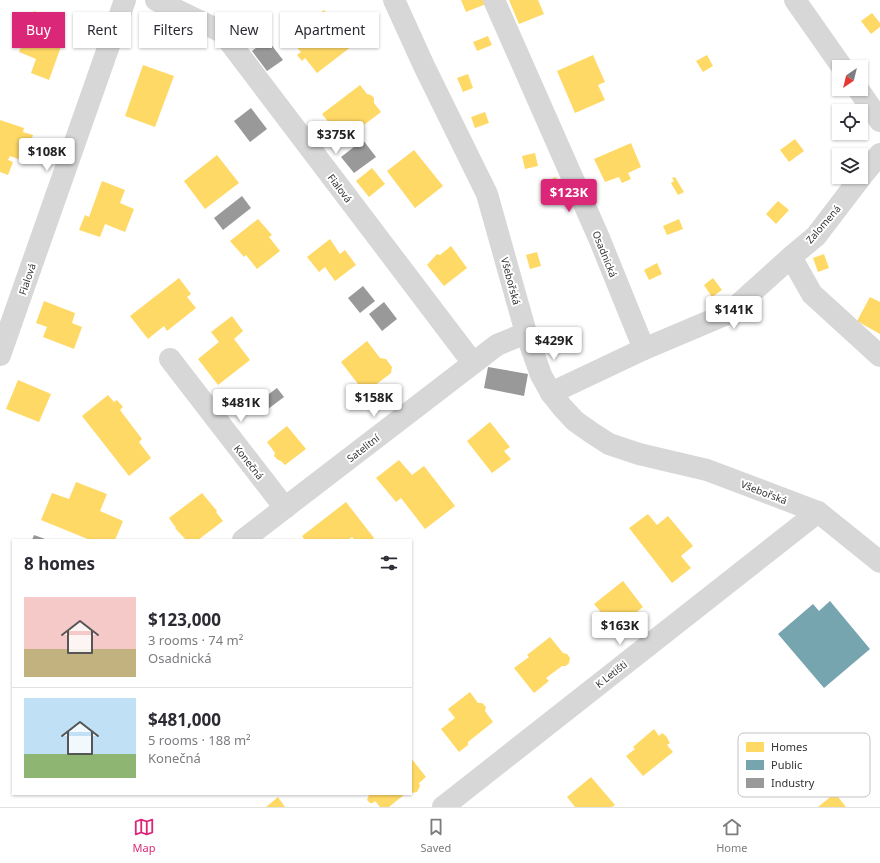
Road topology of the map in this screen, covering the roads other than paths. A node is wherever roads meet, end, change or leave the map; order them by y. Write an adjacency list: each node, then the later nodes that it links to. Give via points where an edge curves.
1 (125, 0): 15 (street, Fialová)
2 (156, 0): 18 (street, Fialová, via 222,32)
3 (394, 0): 13 (street, Všebořská, via 487,194)
4 (494, 0): 14 (street, Osadnická, via 599,238)
5 (795, 0): 6 (street)
6 (837, 60)
7 (863, 96): 8 (street)
8 (880, 121)
9 (880, 154): 10 (street, Zalomená)
10 (868, 169)
11 (856, 184): 12 (street, Zalomená, via 816,236)
12 (791, 257): 14 (street, Zalomená, via 729,314); 16 (street, via 812,294)
13 (526, 334): 18 (street, Satelitní, via 497,345); 19 (street, Všebořská, via 541,375)
14 (644, 349): 19 (street)
15 (0, 355)
16 (880, 356)
17 (170, 359): 20 (street, Konečná)
18 (473, 363): 20 (street, Satelitní)
19 (551, 393): 21 (street, Všebořská, via 576,421 609,444 707,470)
20 (285, 508): 22 (street, Satelitní)
21 (818, 512): 23 (street, Všebořská); 24 (street, K Letišti)
22 (244, 539)
23 (880, 562)
24 (443, 807)

